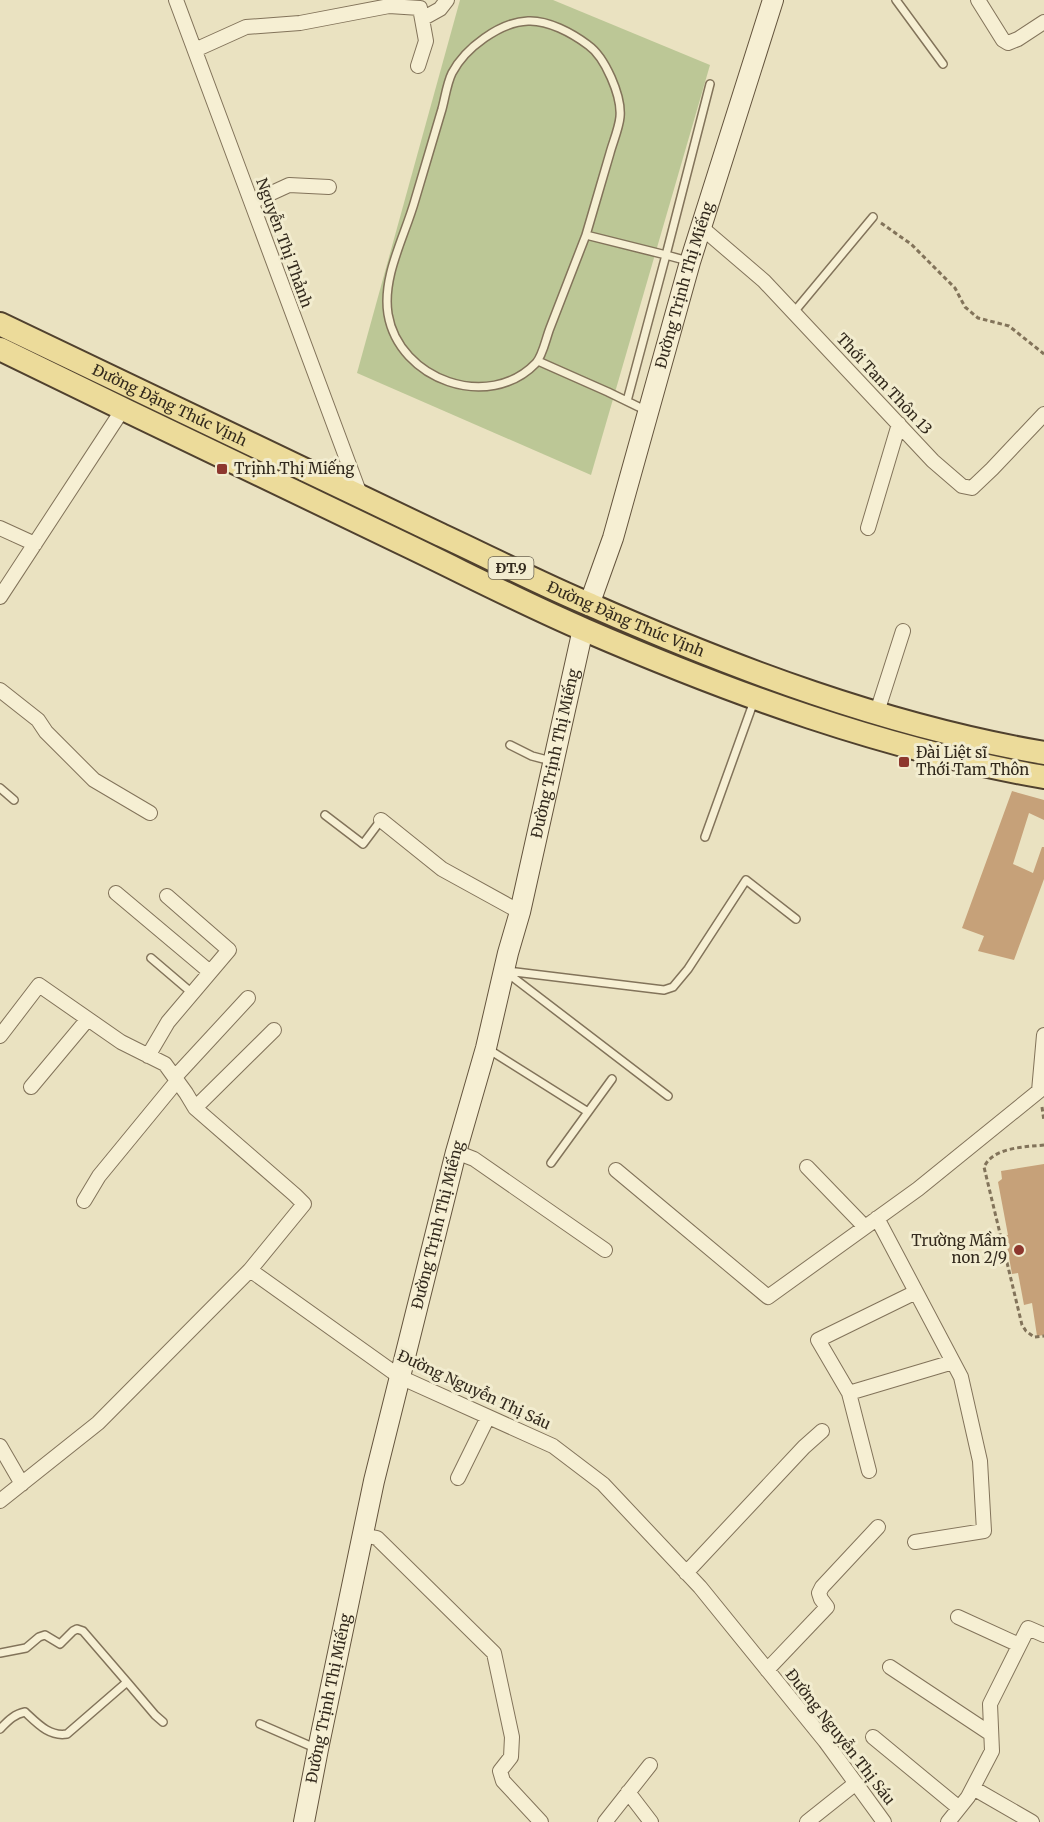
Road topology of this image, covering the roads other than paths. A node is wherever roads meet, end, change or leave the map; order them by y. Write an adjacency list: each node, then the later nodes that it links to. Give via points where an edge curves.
1 (176, 0): 8 (street, Nguyễn Thị Thảnh)
2 (447, 0): 6 (street)
3 (773, 0): 15 (main road, Đường Trịnh Thị Miếng)
4 (896, 0): 9 (lane)
5 (978, 0): 7 (street, via 1008,43)
6 (422, 19): 8 (street, via 420,8 390,6 246,27); 10 (street, via 426,41)
7 (1044, 22)
8 (195, 50): 13 (street, Nguyễn Thị Thảnh)
9 (943, 64)
10 (418, 66)
11 (710, 84): 17 (lane)
12 (329, 187): 13 (street, via 289,185)
13 (252, 202): 28 (street, Nguyễn Thị Thảnh)
14 (873, 217): 19 (lane)
15 (701, 227): 18 (main road, Đường Trịnh Thị Miếng); 19 (street, Thới Tam Thôn 13)
16 (586, 235): 17 (lane); 22 (lane); 22 (lane, via 620,116 612,79 591,46 556,26 529,20 509,24 485,37 452,73 387,293 388,316 396,337 415,364 444,381 474,387 500,383 520,375)
17 (666, 255): 18 (lane); 23 (lane)
18 (690, 262): 25 (main road, Đường Trịnh Thị Miếng)
19 (794, 312): 27 (street, Thới Tam Thôn 13)
20 (0, 324): 28 (main road, Đường Đặng Thúc Vịnh / ĐT.9)
21 (0, 349): 24 (main road, Đường Đặng Thúc Vịnh / ĐT.9)
22 (538, 361): 23 (lane)
23 (627, 401): 25 (lane)
24 (123, 409): 31 (street); 34 (main road, Đường Đặng Thúc Vịnh / ĐT.9)
25 (649, 412): 33 (main road, Đường Trịnh Thị Miếng, via 613,538)
26 (1044, 414): 27 (street, Thới Tam Thôn 13, via 972,488 962,486 933,461)
27 (899, 424): 30 (street)
28 (361, 497): 33 (main road, Đường Đặng Thúc Vịnh / ĐT.9)
29 (0, 528): 31 (street)
30 (868, 528)
31 (35, 544): 32 (street)
32 (0, 597)
33 (589, 605): 34 (main road); 38 (main road, Đường Đặng Thúc Vịnh / ĐT.9, via 728,663)
34 (583, 629): 37 (main road, Đường Đặng Thúc Vịnh / ĐT.9); 41 (main road, Đường Trịnh Thị Miếng)
35 (903, 631): 38 (street)
36 (0, 690): 45 (street, via 38,720 94,780)
37 (755, 699): 42 (main road, Đường Đặng Thúc Vịnh / ĐT.9, via 925,752); 48 (lane)
38 (877, 712): 40 (main road, Đường Đặng Thúc Vịnh / ĐT.9, via 992,744)
39 (510, 745): 41 (lane)
40 (1044, 753)
41 (553, 762): 51 (main road, Đường Trịnh Thị Miếng)
42 (1044, 777)
43 (0, 788): 44 (lane)
44 (14, 800)
45 (150, 813)
46 (325, 815): 47 (lane, via 363,844)
47 (381, 820): 51 (street, via 442,868)
48 (705, 837)
49 (116, 893): 55 (street)
50 (167, 896): 55 (street, via 229,950)
51 (520, 912): 54 (main road, Đường Trịnh Thị Miếng)
52 (796, 919): 54 (lane, via 746,880 688,969 673,987 664,990)
53 (151, 958): 56 (lane)
54 (504, 970): 62 (main road, Đường Trịnh Thị Miếng); 67 (lane)
55 (210, 972): 56 (street)
56 (192, 993): 63 (street, via 168,1022)
57 (248, 998): 64 (street)
58 (87, 1020): 61 (street, via 39,985); 63 (street); 66 (street)
59 (274, 1030): 68 (street)
60 (1044, 1035): 75 (street, via 1039,1091)
61 (0, 1036)
62 (486, 1048): 69 (lane); 70 (main road, Đường Trịnh Thị Miếng)
63 (148, 1056): 64 (street, via 165,1064)
64 (176, 1079): 68 (street); 74 (street, via 99,1176)
65 (612, 1079): 69 (lane)
66 (31, 1087)
67 (668, 1096)
68 (195, 1108): 78 (street, via 304,1204)
69 (588, 1112): 71 (lane)
70 (456, 1152): 77 (street, via 474,1158); 81 (main road, Đường Trịnh Thị Miếng)
71 (551, 1163)
72 (807, 1167): 76 (street)
73 (616, 1170): 76 (street, via 768,1297)
74 (84, 1201)
75 (877, 1218): 76 (street); 79 (street)
76 (865, 1227)
77 (605, 1250)
78 (250, 1270): 81 (street, Đường Nguyễn Thị Sáu); 88 (street, via 98,1423)
79 (916, 1292): 80 (street); 82 (street, via 818,1340)
80 (953, 1362): 82 (street); 92 (street, via 961,1377 980,1461 984,1532)
81 (400, 1377): 83 (street, Đường Nguyễn Thị Sáu); 91 (main road, Đường Trịnh Thị Miếng)
82 (849, 1393): 86 (street)
83 (488, 1417): 87 (street); 93 (street, Đường Nguyễn Thị Sáu, via 553,1446 603,1484)
84 (822, 1431): 93 (street)
85 (0, 1446): 88 (street)
86 (869, 1471)
87 (458, 1478)
88 (22, 1484): 89 (street)
89 (0, 1502)
90 (878, 1527): 99 (street, via 822,1587 819,1593 827,1607)
91 (362, 1535): 106 (main road, Đường Trịnh Thị Miếng); 113 (street, via 377,1538 494,1653 512,1737 511,1758 500,1771 503,1782)
92 (915, 1542)
93 (686, 1573): 99 (street, Đường Nguyễn Thị Sáu)
94 (958, 1617): 96 (street)
95 (1044, 1635): 96 (street, via 1028,1628)
96 (1019, 1645): 104 (street, via 990,1704)
97 (0, 1653): 100 (lane, via 26,1648 45,1635 60,1644 77,1629)
98 (890, 1667): 104 (street)
99 (767, 1670): 108 (street, Đường Nguyễn Thị Sáu)
100 (127, 1682): 101 (lane); 103 (lane, via 67,1734 44,1729 25,1712)
101 (164, 1722)
102 (260, 1724): 106 (lane)
103 (0, 1729)
104 (991, 1734): 109 (street, via 992,1751)
105 (873, 1737): 111 (street)
106 (318, 1749): 112 (main road, Đường Trịnh Thị Miếng)
107 (650, 1765): 110 (street)
108 (856, 1784): 116 (street); 117 (street, Đường Nguyễn Thị Sáu)
109 (973, 1788): 111 (street); 119 (street)
110 (628, 1792): 114 (street); 115 (street)
111 (960, 1808): 118 (street)
112 (304, 1822)
113 (541, 1822)
114 (604, 1822)
115 (651, 1822)
116 (807, 1822)
117 (884, 1822)
118 (948, 1822)
119 (1032, 1822)

